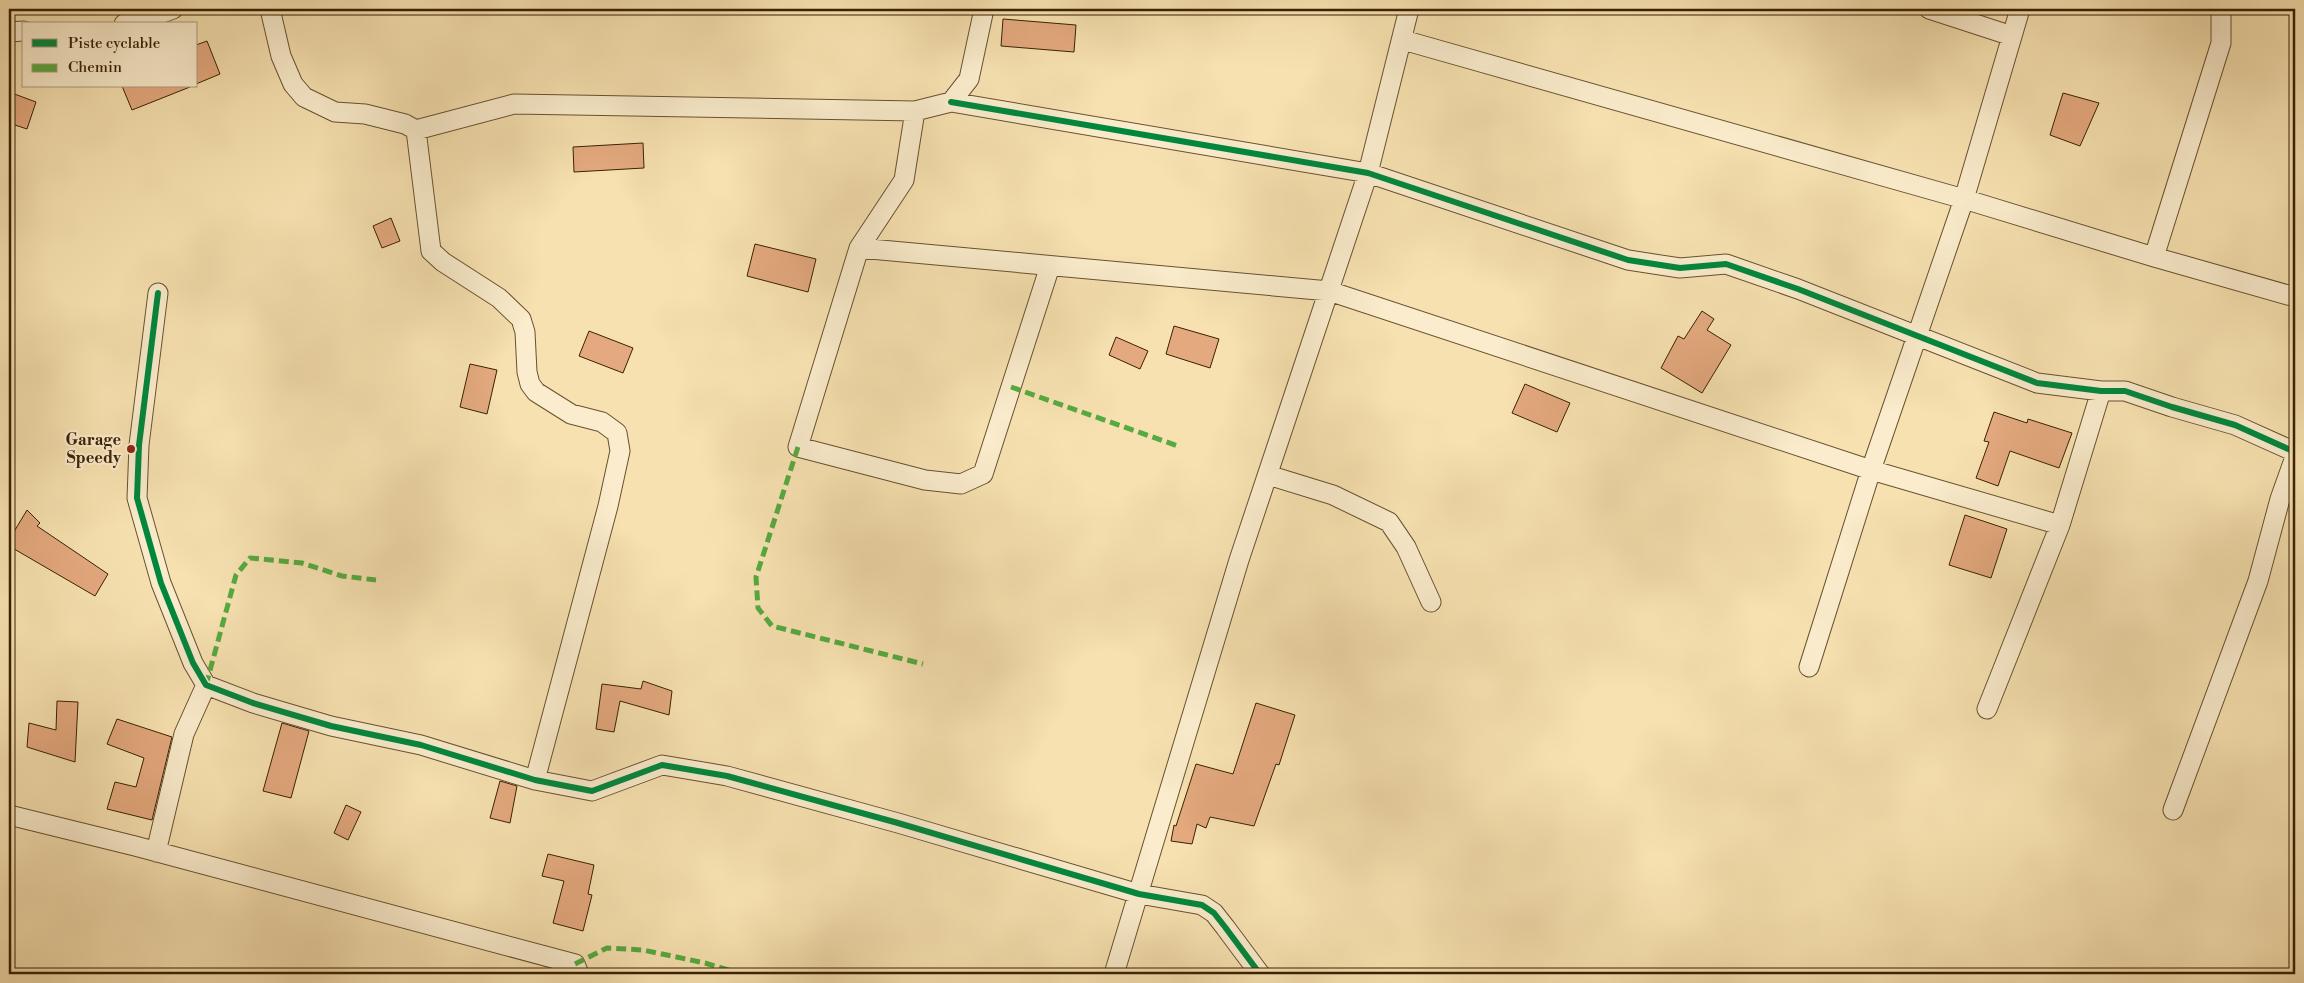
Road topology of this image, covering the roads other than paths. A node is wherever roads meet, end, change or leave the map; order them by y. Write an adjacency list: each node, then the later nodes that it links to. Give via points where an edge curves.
1 (173, 9): 8 (street)
2 (270, 9): 15 (street, via 281,56 293,84 304,97 335,112 365,114 406,124)
3 (984, 9): 13 (street, via 969,79)
4 (1409, 9): 12 (street)
5 (1929, 9): 11 (street)
6 (2020, 9): 11 (street)
7 (2222, 9): 19 (street, via 2221,43)
8 (137, 22)
9 (22, 30): 10 (street)
10 (9, 32)
11 (2012, 36): 17 (street)
12 (1402, 40): 16 (street); 17 (street)
13 (951, 102): 14 (street); 16 (street)
14 (915, 111): 15 (street, via 514,104); 18 (street, via 904,180)
15 (416, 130): 35 (street, via 430,251 499,298 522,319 527,372 536,392 572,414 602,422 617,434 620,451 608,506)
16 (1368, 173): 21 (street); 24 (street, via 1628,260 1680,268 1726,264)
17 (1964, 198): 19 (street); 24 (street)
18 (859, 248): 20 (street); 20 (street, via 798,447 925,480 961,484 983,474)
19 (2154, 257): 23 (street)
20 (1050, 266): 21 (street)
21 (1329, 291): 28 (street); 29 (street)
22 (158, 293): 33 (street, via 139,445 137,498 161,583 193,662)
23 (2295, 297)
24 (1916, 336): 25 (street, via 2037,383); 28 (street)
25 (2101, 391): 26 (street, via 2125,391 2235,425); 30 (street)
26 (2295, 452)
27 (2295, 457): 36 (street, via 2258,581)
28 (1871, 470): 30 (street); 32 (street)
29 (1268, 475): 31 (street, via 1333,495 1389,522 1406,547); 39 (street, via 1239,560)
30 (2060, 525): 34 (street)
31 (1430, 602)
32 (1809, 667)
33 (206, 685): 35 (street, via 322,723 421,744); 38 (street, via 184,734)
34 (1987, 710)
35 (535, 780): 39 (street, via 592,791 662,765 727,776)
36 (2172, 810)
37 (9, 815): 38 (street)
38 (156, 852): 40 (street, via 574,964)
39 (1139, 894): 41 (street); 42 (street, via 1202,905 1214,913)
40 (580, 974)
41 (1114, 974)
42 (1260, 974)

